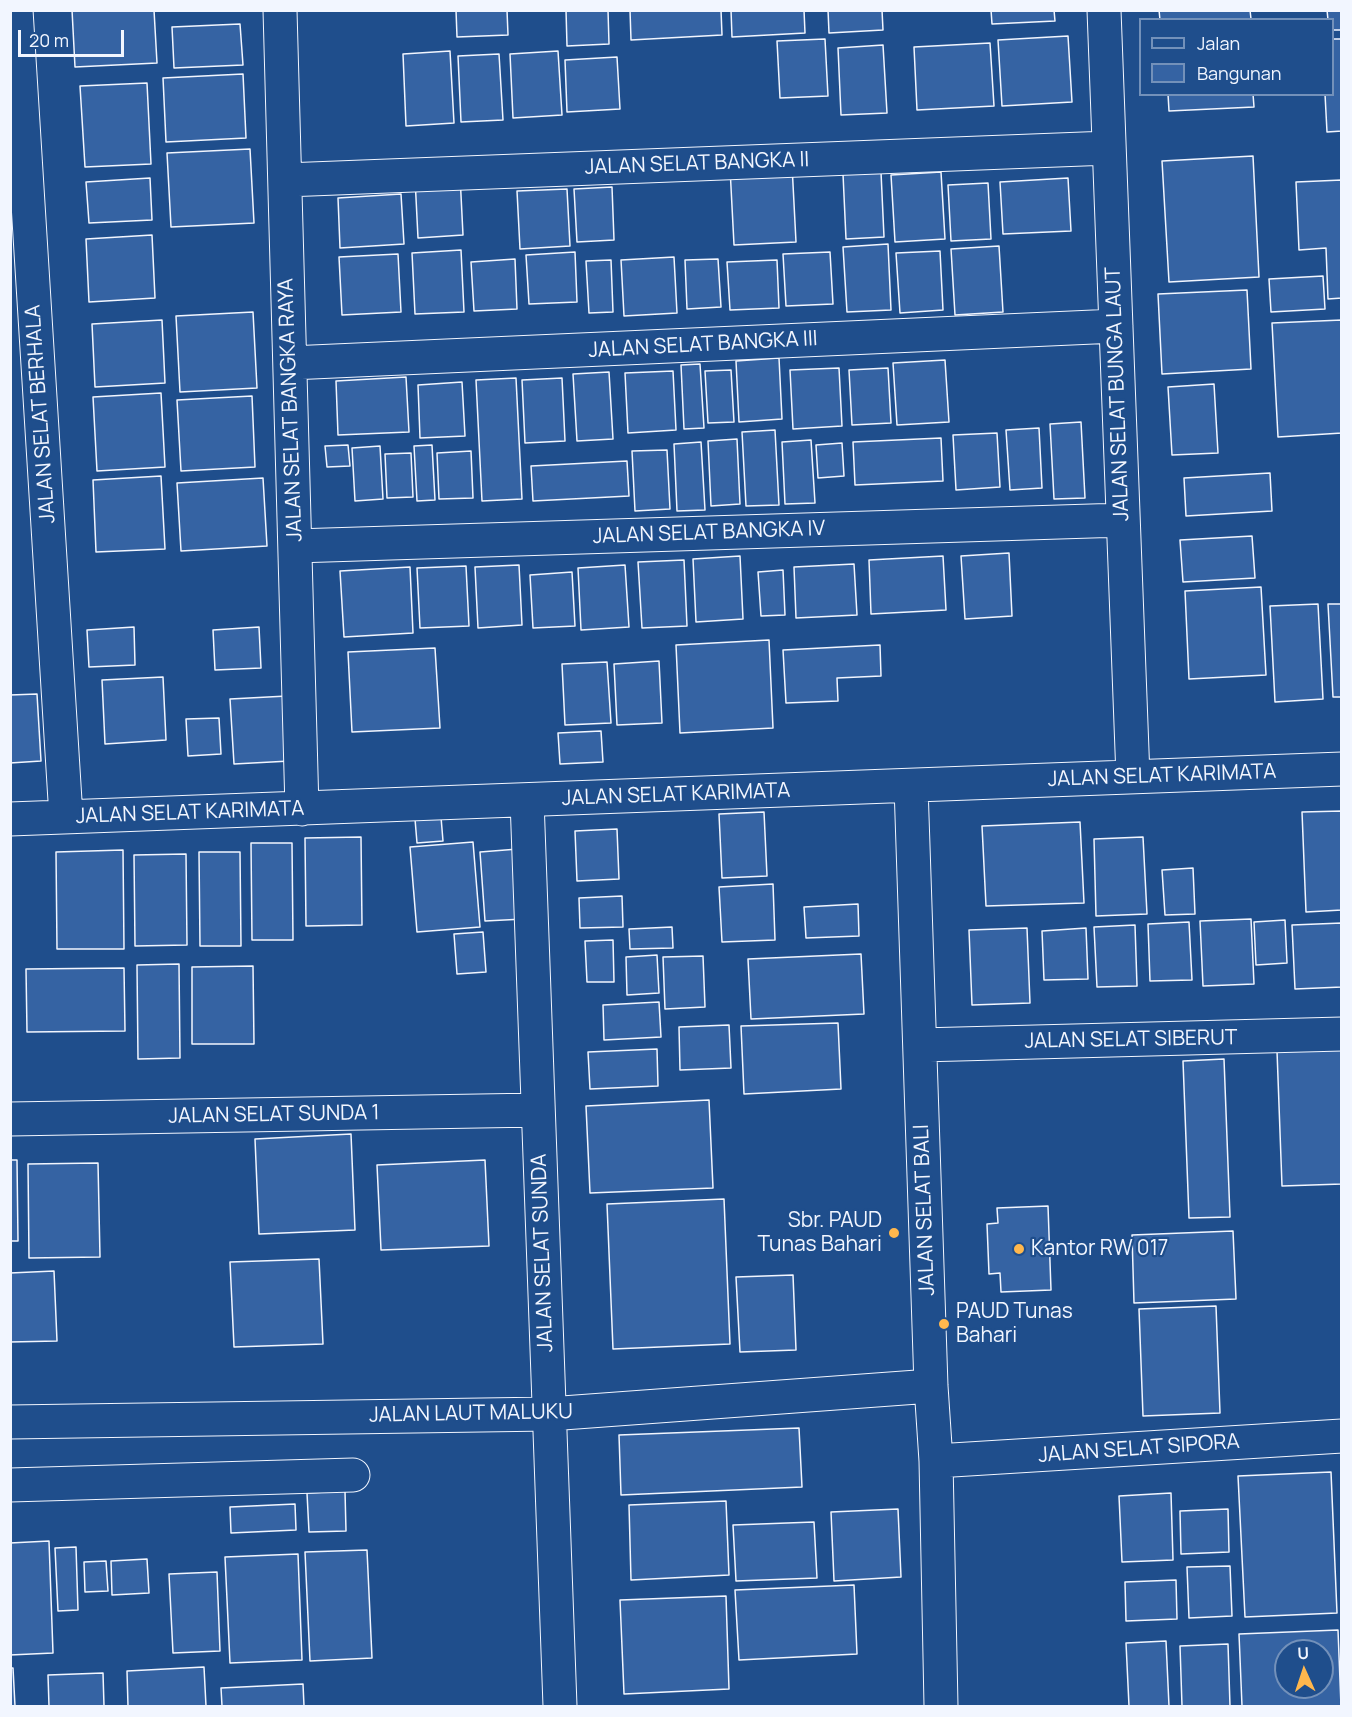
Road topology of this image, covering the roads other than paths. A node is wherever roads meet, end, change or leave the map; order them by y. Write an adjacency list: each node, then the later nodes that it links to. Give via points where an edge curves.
1 (16, 10): 15 (street, JALAN SELAT BERHALA)
2 (280, 10): 5 (street, JALAN SELAT BANGKA RAYA)
3 (1104, 10): 4 (street, JALAN SELAT BUNGA LAUT)
4 (1109, 148): 5 (street, JALAN SELAT BANGKA II); 6 (street, JALAN SELAT BUNGA LAUT)
5 (285, 180): 7 (street, JALAN SELAT BANGKA RAYA)
6 (1116, 326): 7 (street, JALAN SELAT BANGKA III); 8 (street, JALAN SELAT BUNGA LAUT)
7 (290, 363): 9 (street, JALAN SELAT BANGKA RAYA)
8 (1123, 520): 9 (street, JALAN SELAT BANGKA IV); 11 (street, JALAN SELAT BUNGA LAUT)
9 (294, 546): 14 (street, JALAN SELAT BANGKA RAYA)
10 (1341, 769): 11 (street, JALAN SELAT KARIMATA)
11 (1133, 777): 12 (street, JALAN SELAT KARIMATA)
12 (911, 786): 13 (street, JALAN SELAT KARIMATA); 18 (street, JALAN SELAT BALI)
13 (527, 800): 14 (street, JALAN SELAT KARIMATA); 19 (street, JALAN SELAT SUNDA)
14 (302, 809): 15 (street, JALAN SELAT KARIMATA)
15 (66, 817): 16 (street, JALAN SELAT KARIMATA)
16 (10, 819)
17 (1341, 1034): 18 (street, JALAN SELAT SIBERUT)
18 (920, 1045): 21 (street, JALAN SELAT BALI)
19 (538, 1110): 20 (street, JALAN SELAT SUNDA 1); 22 (street, JALAN SELAT SUNDA)
20 (10, 1119)
21 (931, 1386): 22 (street, JALAN LAUT MALUKU); 25 (street, JALAN SELAT BALI)
22 (549, 1414): 23 (street, JALAN LAUT MALUKU); 28 (street, JALAN SELAT SUNDA)
23 (10, 1422)
24 (1341, 1436): 25 (street, JALAN SELAT SIPORA)
25 (936, 1461): 29 (street, JALAN SELAT BALI)
26 (353, 1475): 27 (street)
27 (10, 1485)
28 (560, 1707)
29 (941, 1707)

